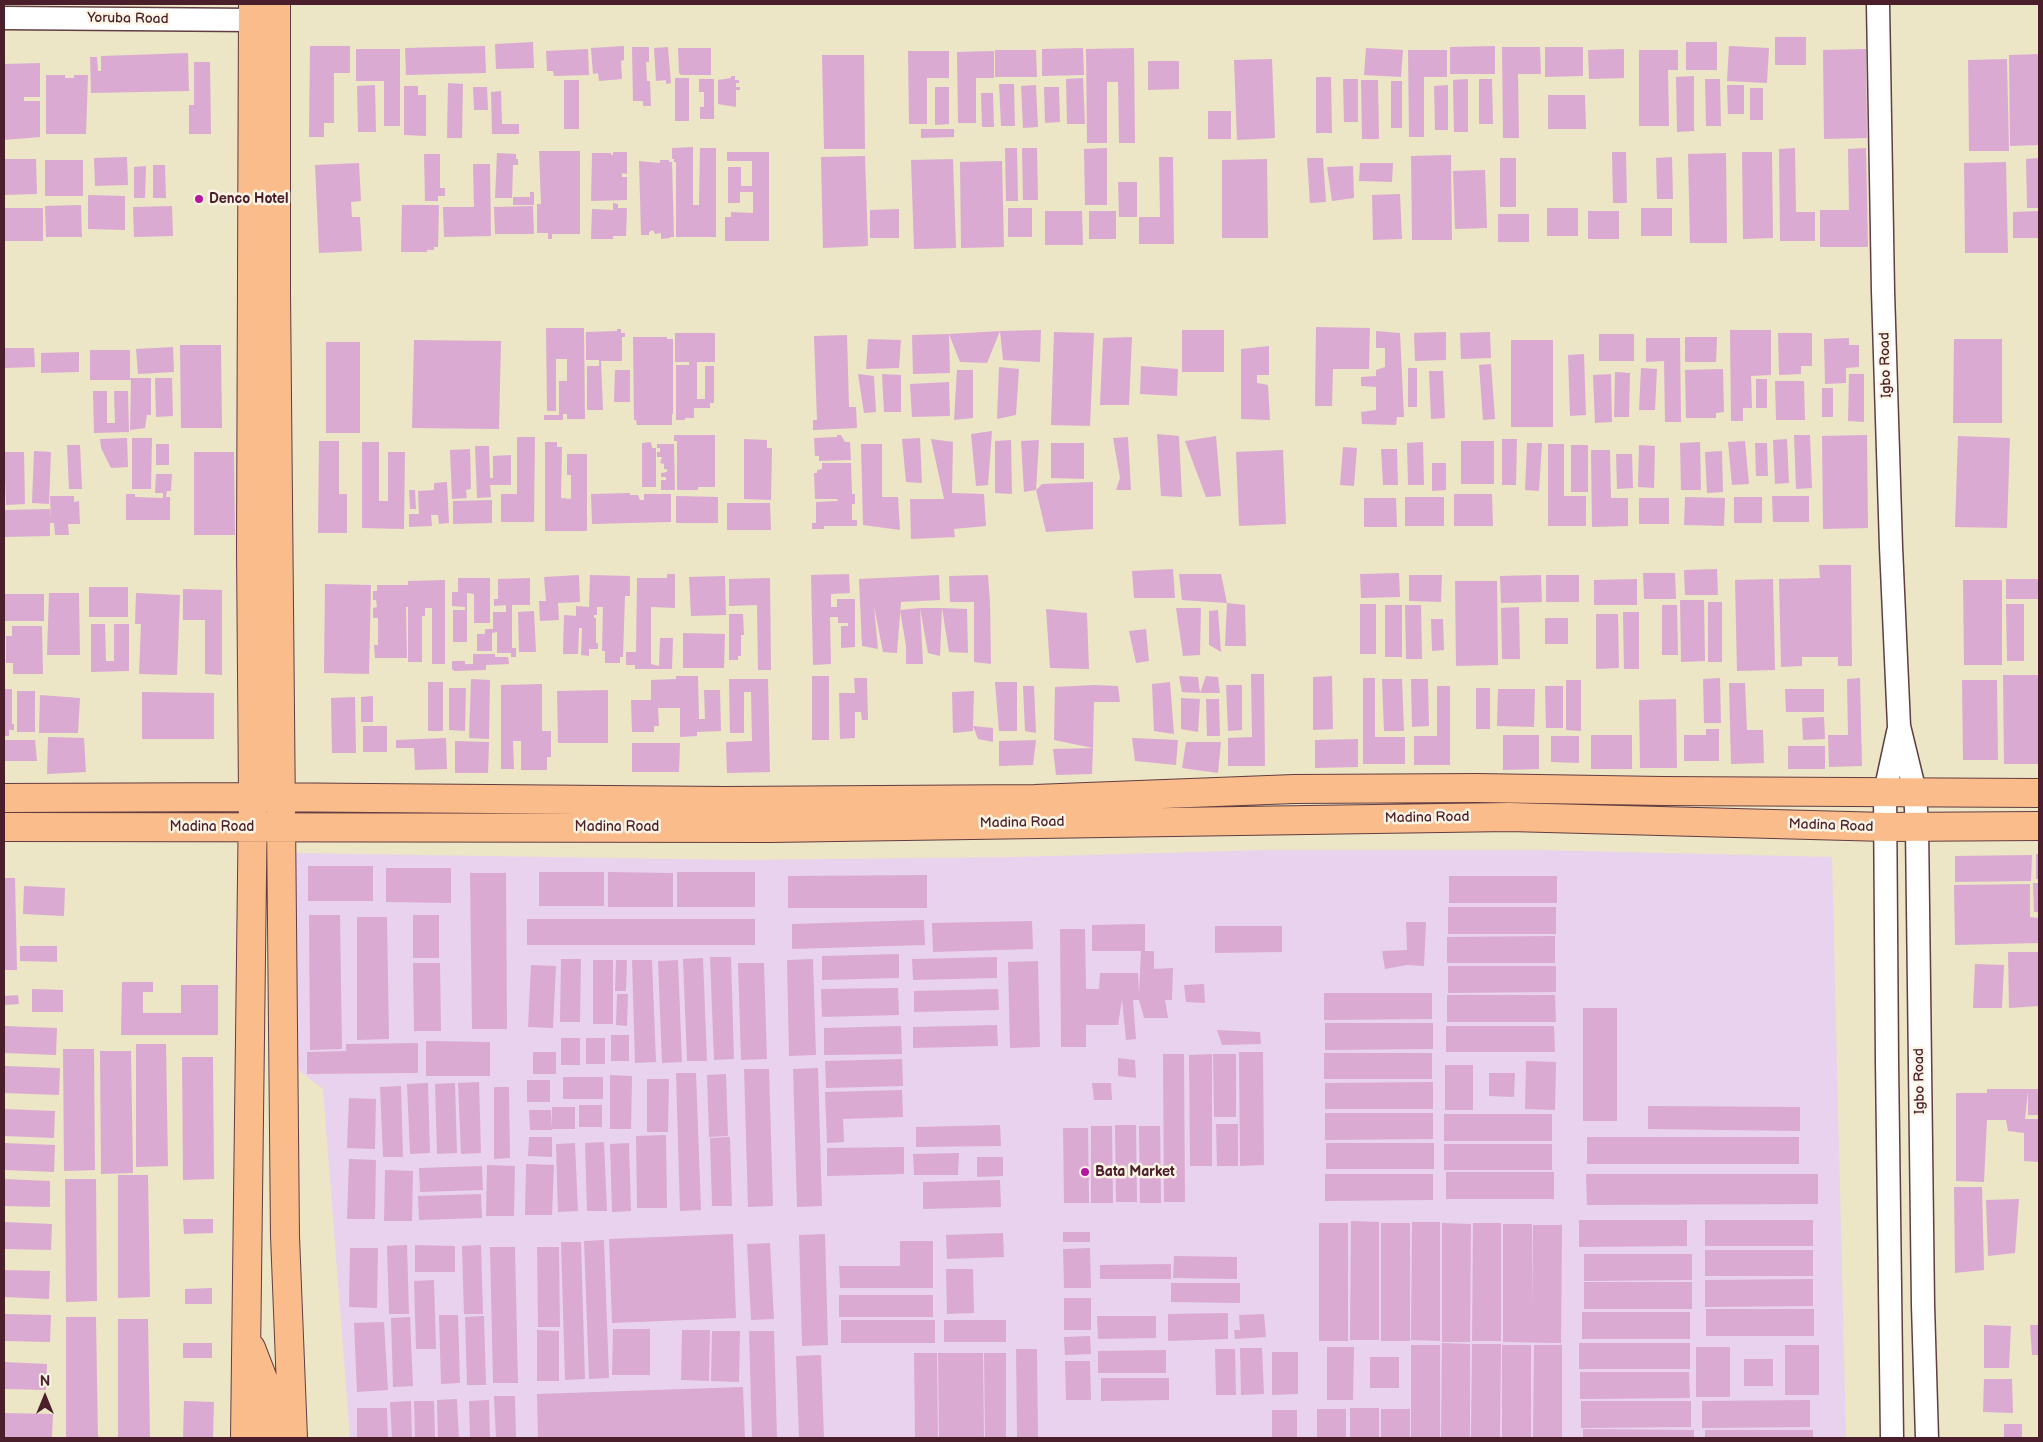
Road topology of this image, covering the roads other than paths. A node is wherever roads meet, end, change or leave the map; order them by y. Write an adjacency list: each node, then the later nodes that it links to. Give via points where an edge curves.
1 (276, 4): 11 (main road)
2 (1878, 4): 5 (street, Igbo Road, via 1891,547)
3 (253, 12): 4 (street, Yoruba Road); 10 (main road)
4 (4, 18)
5 (1899, 726): 7 (street, Igbo Road); 8 (street, Igbo Road)
6 (1294, 789): 7 (main road, Madina Road); 11 (main road, Madina Road, via 1036,799 726,801); 13 (street)
7 (1885, 792): 8 (main road, Madina Road); 18 (street, Igbo Road)
8 (1915, 792): 9 (main road, Madina Road); 19 (street, Igbo Road)
9 (2039, 792)
10 (253, 797): 11 (main road, Madina Road); 12 (main road, Madina Road); 14 (main road)
11 (280, 797): 15 (main road)
12 (4, 798)
13 (1297, 820): 15 (main road, Madina Road, via 770,828); 18 (main road, Madina Road, via 1554,817)
14 (252, 826): 15 (main road, Madina Road); 17 (main road, Madina Road); 20 (main road)
15 (280, 826): 21 (main road, via 285,1236 290,1335)
16 (2039, 826): 19 (main road, Madina Road)
17 (4, 827)
18 (1886, 827): 19 (main road, Madina Road); 23 (street, Igbo Road)
19 (1917, 827): 24 (street, Igbo Road)
20 (246, 1337): 21 (main road, via 265,1384); 22 (main road)
21 (278, 1433)
22 (245, 1438)
23 (1892, 1438)
24 (1927, 1438)

